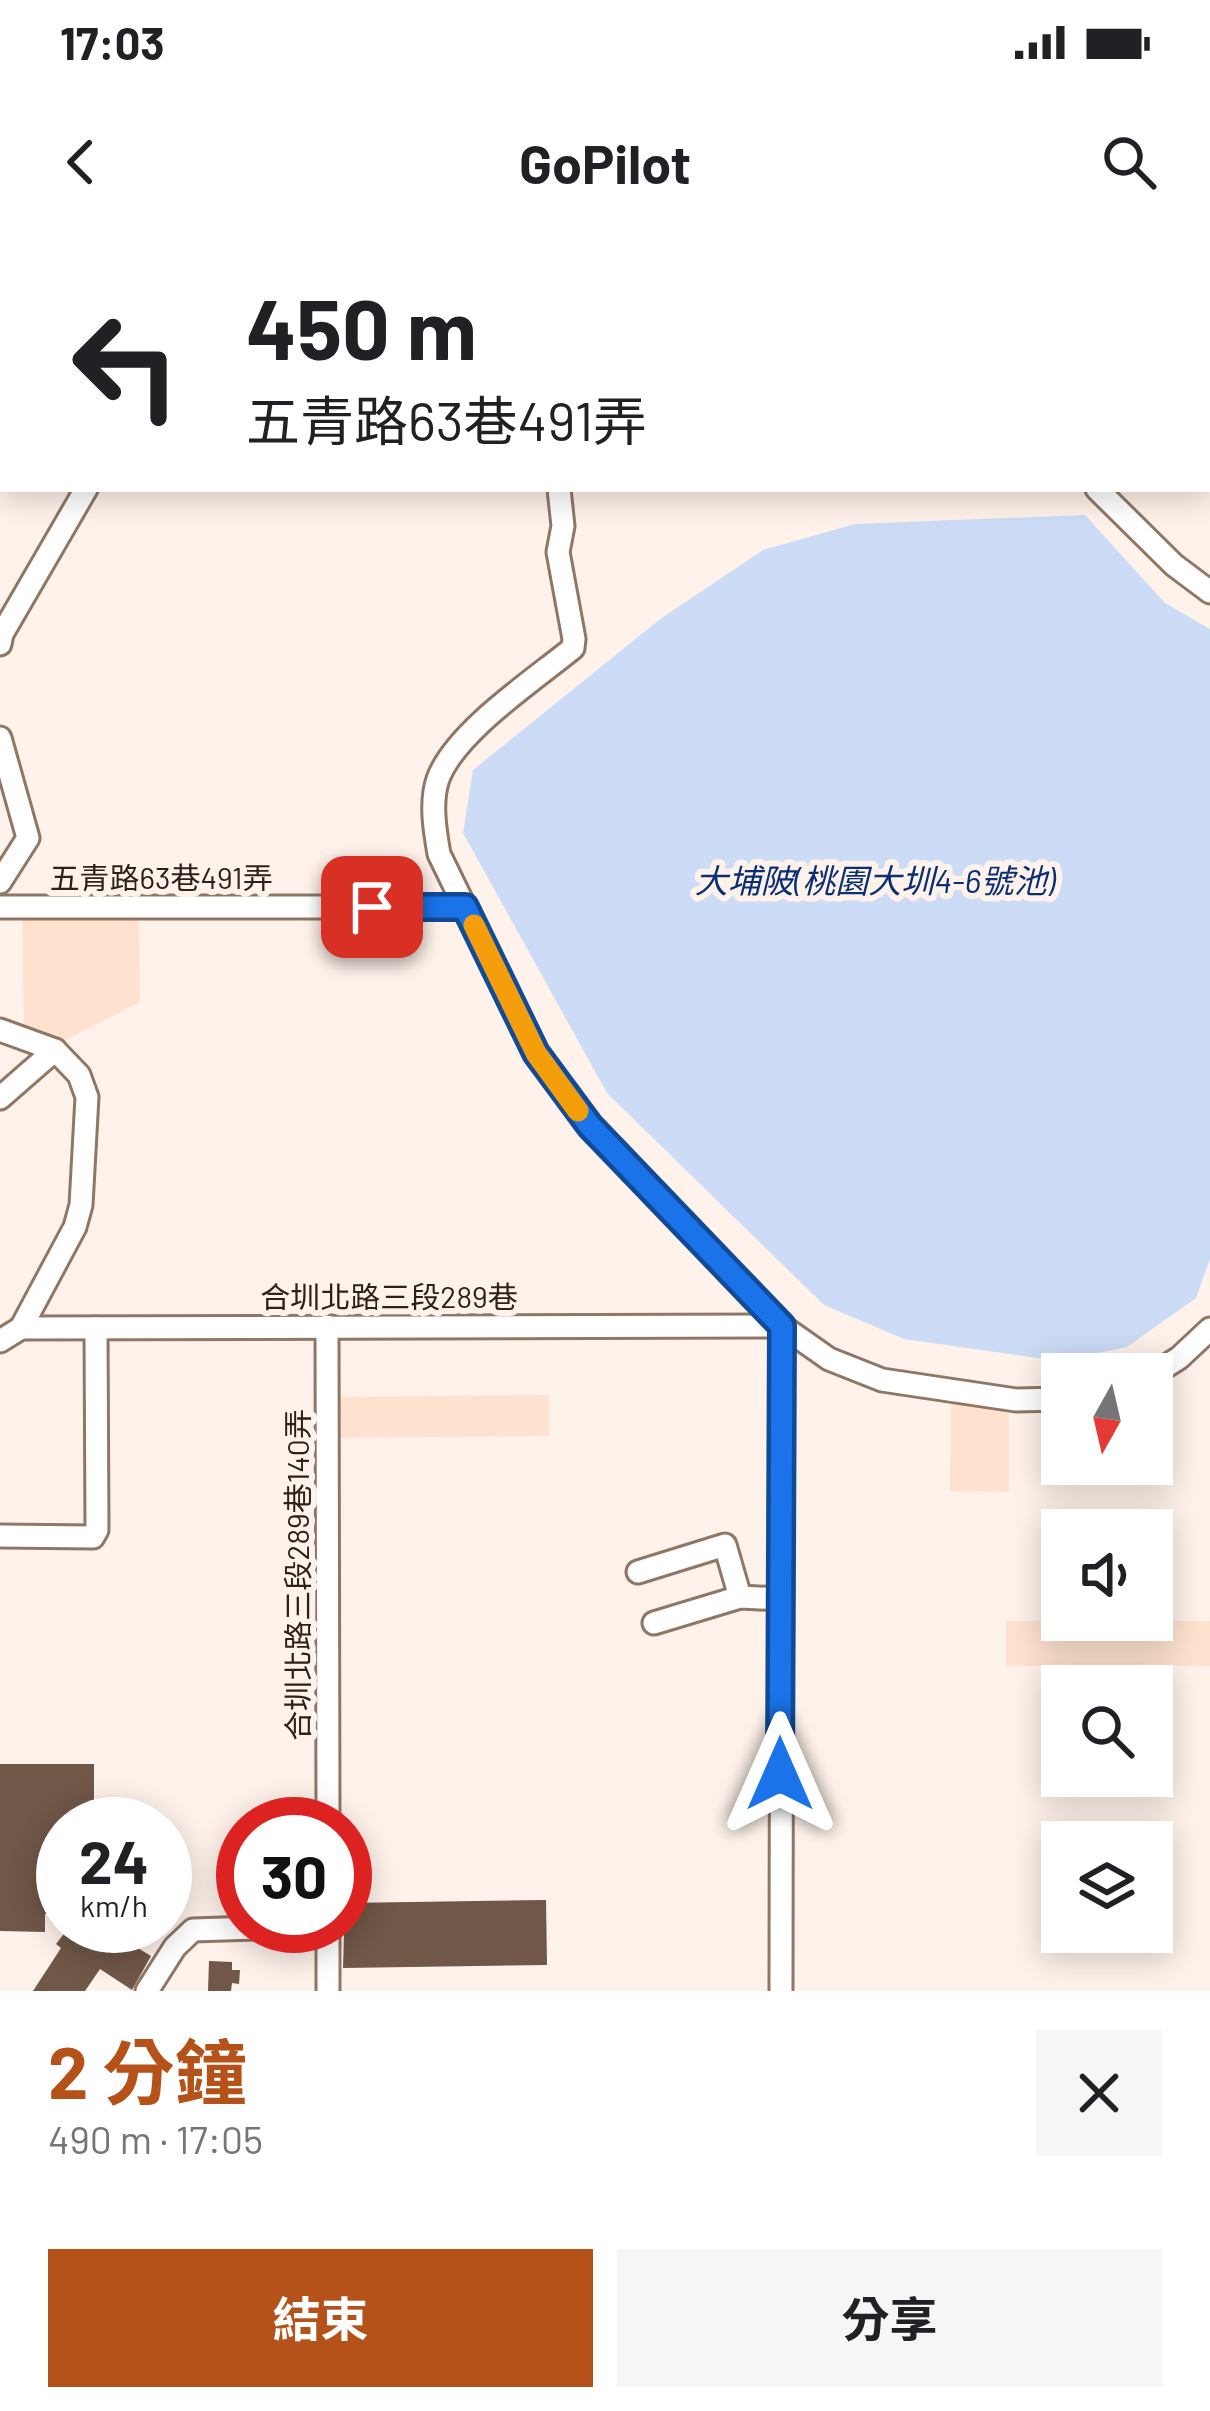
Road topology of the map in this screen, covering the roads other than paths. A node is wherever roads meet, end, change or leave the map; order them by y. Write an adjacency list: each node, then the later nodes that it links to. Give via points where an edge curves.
1 (84, 492): 5 (street)
2 (559, 492): 9 (street, via 558,552 573,648 474,729 438,780 439,854)
3 (1099, 492): 4 (street)
4 (1210, 592)
5 (0, 644)
6 (0, 738): 7 (street, via 28,838)
7 (0, 882)
8 (0, 907): 9 (street, 五青路63巷491弄)
9 (465, 907): 14 (street, via 536,1053 590,1126)
10 (0, 1030): 11 (street)
11 (55, 1050): 12 (street); 15 (street, via 79,1075 86,1097 81,1205)
12 (0, 1098)
13 (327, 1326): 14 (street, 合圳北路三段289巷); 16 (street, 合圳北路三段289巷); 26 (street, 合圳北路三段289巷140弄)
14 (782, 1326): 20 (street, via 829,1359 882,1380); 24 (street)
15 (21, 1328): 16 (street, 合圳北路三段289巷); 18 (street)
16 (96, 1328): 21 (street, via 97,1530 93,1537)
17 (1210, 1329): 19 (street)
18 (0, 1341)
19 (1173, 1362)
20 (1041, 1399)
21 (0, 1536)
22 (638, 1571): 23 (street, via 725,1545)
23 (740, 1597): 24 (street); 25 (street)
24 (781, 1599): 31 (street)
25 (654, 1623)
26 (328, 1797)
27 (216, 1929): 29 (street, via 194,1930)
28 (328, 1953): 30 (street)
29 (147, 1991)
30 (328, 1991)
31 (781, 1991)

